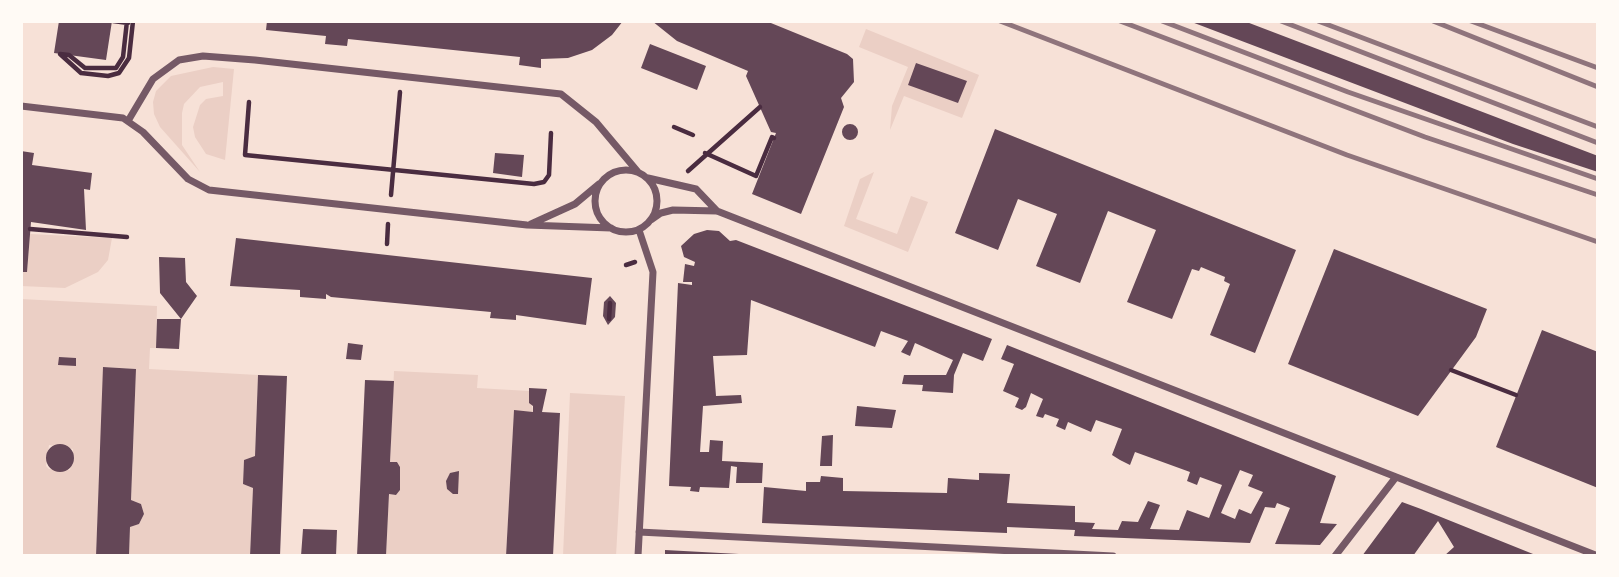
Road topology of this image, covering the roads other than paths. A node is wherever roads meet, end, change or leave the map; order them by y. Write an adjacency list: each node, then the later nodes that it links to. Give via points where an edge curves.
1 (21, 106): 2 (street, via 114,115)
2 (128, 121): 3 (street, via 159,73 179,60 214,56 561,94 596,122); 8 (street, via 202,188)
3 (638, 172): 4 (street); 5 (street, via 621,170)
4 (647, 178): 6 (street, via 696,190); 7 (street, via 657,197)
5 (602, 181): 8 (street, via 575,204); 9 (street, via 596,208)
6 (717, 211): 7 (street, via 673,210); 11 (street)
7 (651, 220): 10 (street)
8 (527, 225): 9 (street)
9 (611, 228): 10 (street)
10 (639, 230): 12 (street, via 653,272)
11 (1396, 477): 15 (street); 16 (street)
12 (639, 532): 13 (street); 14 (street)
13 (638, 556)
14 (1113, 556)
15 (1335, 556)
16 (1598, 556)

